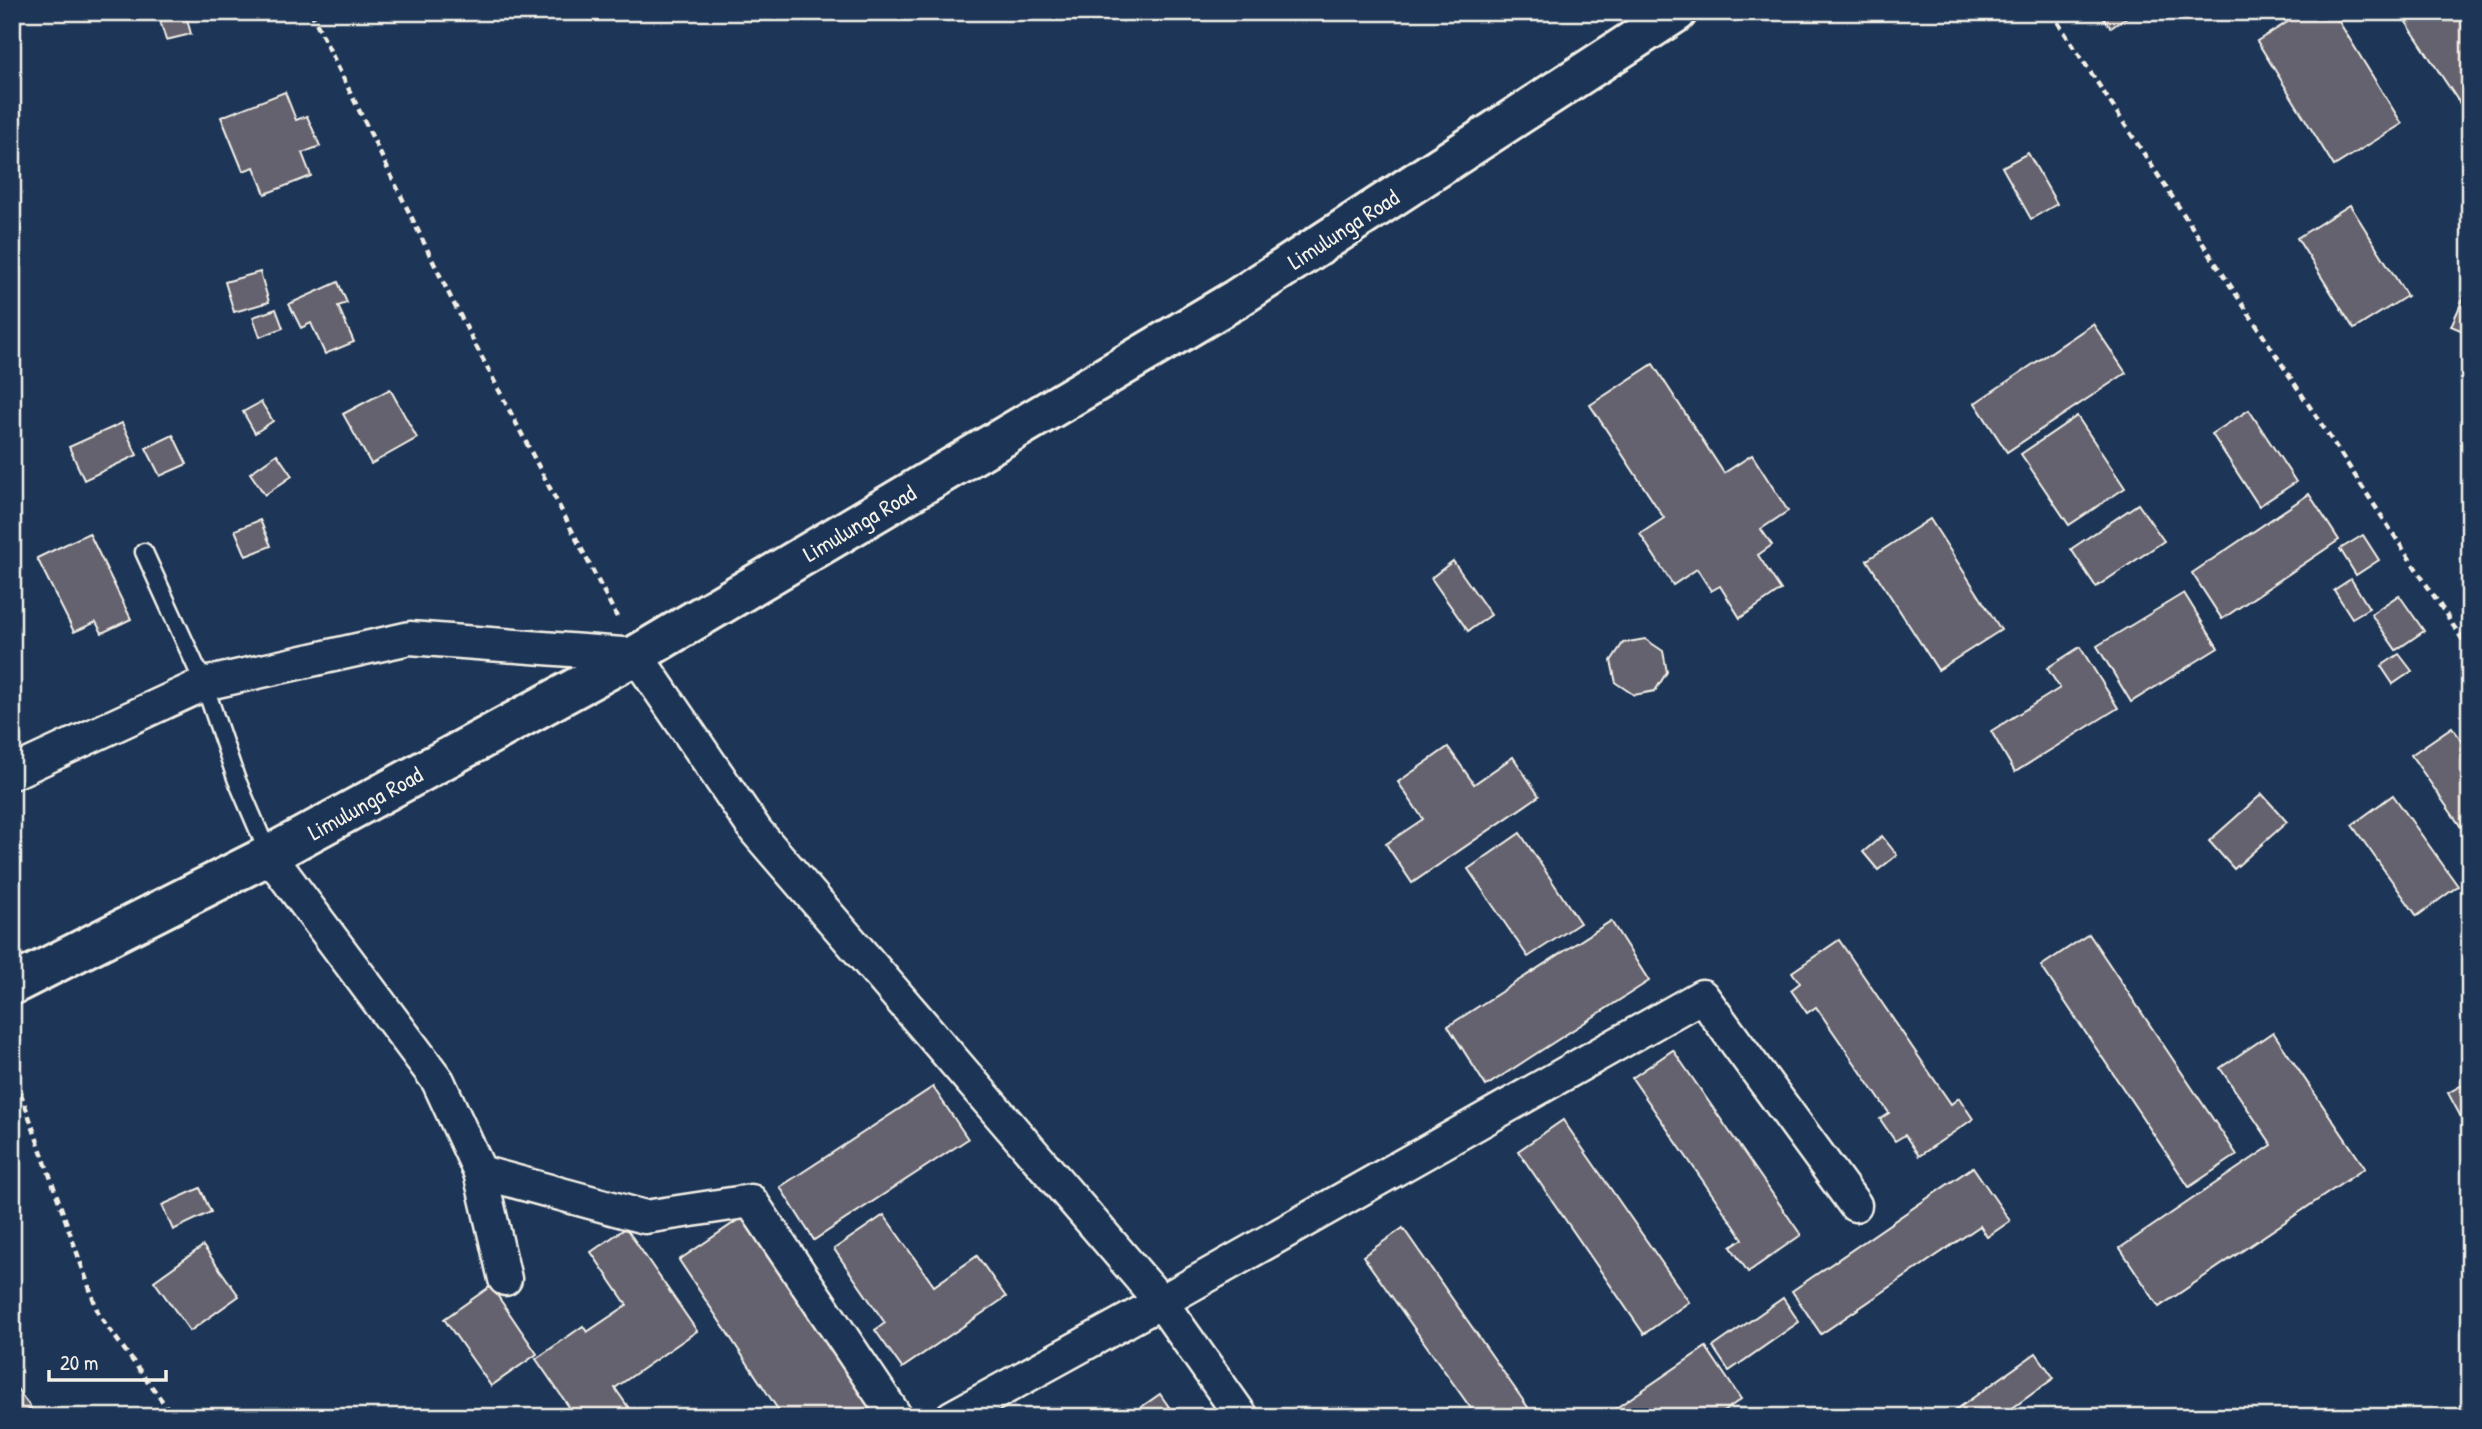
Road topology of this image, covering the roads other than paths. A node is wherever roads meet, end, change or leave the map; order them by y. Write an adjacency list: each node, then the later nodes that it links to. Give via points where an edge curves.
1 (1676, 12): 3 (main road, Limulunga Road, via 1236,299)
2 (144, 552): 4 (lane)
3 (636, 655): 4 (street, via 410,638); 6 (main road, Limulunga Road); 11 (street, via 756,831)
4 (204, 684): 5 (street); 6 (lane)
5 (12, 773)
6 (269, 855): 7 (main road, Limulunga Road); 8 (street, via 438,1081)
7 (12, 985)
8 (480, 1172): 10 (street); 12 (street, via 645,1217 751,1201)
9 (1855, 1205): 11 (street, via 1702,996)
10 (505, 1279)
11 (1161, 1302): 13 (street); 14 (street)
12 (896, 1417)
13 (952, 1417)
14 (1242, 1417)

